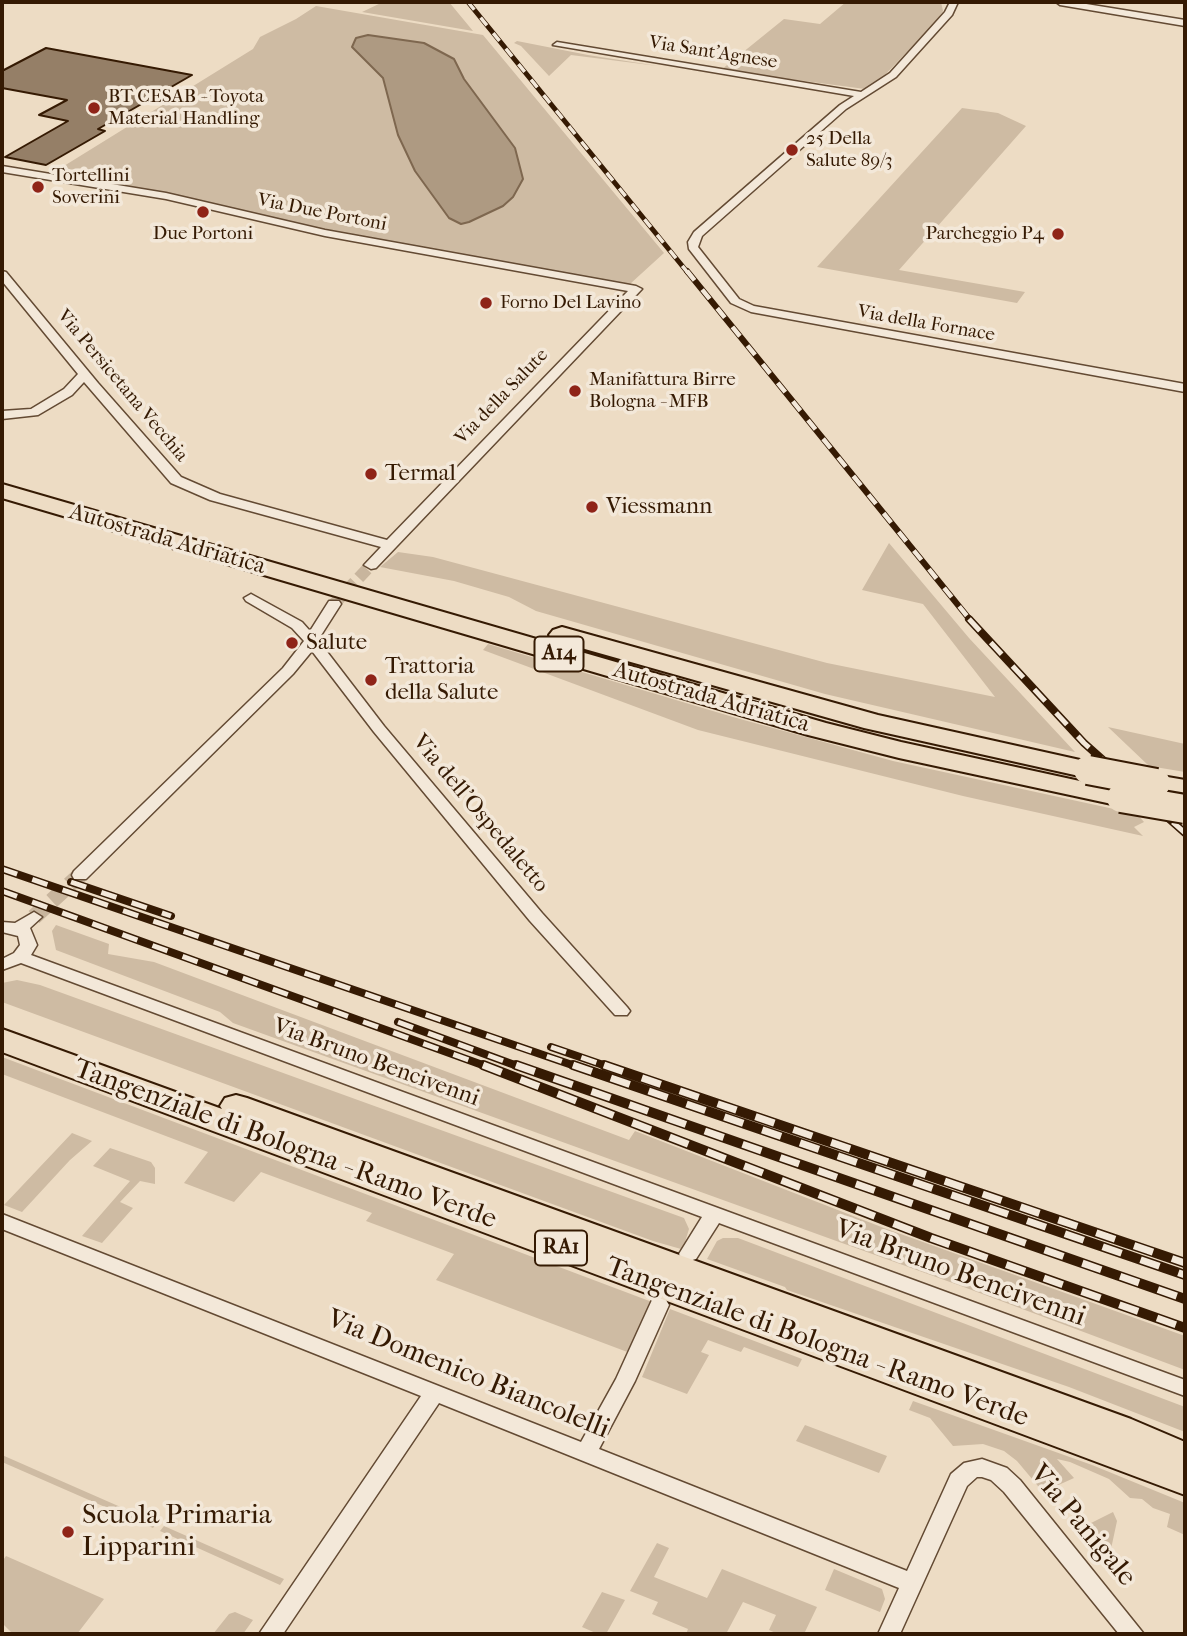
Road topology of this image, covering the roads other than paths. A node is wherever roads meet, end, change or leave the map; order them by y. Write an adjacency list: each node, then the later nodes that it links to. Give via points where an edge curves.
1 (955, 2): 5 (street, via 902,65)
2 (1060, 2): 3 (street)
3 (1185, 23)
4 (557, 45): 5 (street, Via Sant'Agnese)
5 (864, 94): 11 (street, Via della Fornace, via 843,107 693,242 735,301 751,309)
6 (2, 169): 8 (street, Via Due Portoni, via 166,196 324,233)
7 (2, 274): 9 (street, Via Persicetana Vecchia)
8 (636, 289): 16 (street, Via della Salute)
9 (85, 374): 10 (street, Via Persicetana Vecchia); 12 (street)
10 (94, 386): 12 (street); 16 (street, Via Persicetana Vecchia, via 167,471 189,486)
11 (1185, 388)
12 (70, 390): 13 (street, via 34,412)
13 (2, 415)
14 (2, 473): 21 (highway, Autostrada Adriatica / A14, bridge, via 826,710 936,738)
15 (2, 491): 22 (highway, Autostrada Adriatica / A14, bridge, via 817,729)
16 (390, 545): 17 (street, Via della Salute)
17 (371, 565)
18 (251, 598): 20 (street, via 297,625)
19 (334, 604): 20 (street)
20 (312, 640): 23 (street, via 262,697); 28 (street, Via dell'Ospedaletto, via 379,729)
21 (1185, 788)
22 (1185, 809)
23 (80, 875)
24 (34, 917): 25 (street)
25 (10, 928): 26 (street, via 29,938)
26 (20, 957): 27 (street); 31 (street, Via Bruno Bencivenni)
27 (2, 965)
28 (621, 1011)
29 (2, 1020): 34 (highway, Tangenziale di Bologna - Ramo Verde / RA1)
30 (2, 1041): 41 (highway, Tangenziale di Bologna - Ramo Verde / RA1)
31 (715, 1213): 33 (street); 36 (street, Via Bruno Bencivenni)
32 (2, 1221): 37 (street, Via Domenico Biancolelli)
33 (689, 1254)
34 (759, 1296): 38 (highway, RA1); 40 (highway, RA1)
35 (659, 1305): 39 (street)
36 (1185, 1388)
37 (435, 1392): 39 (street, Via Domenico Biancolelli); 43 (street)
38 (1185, 1443)
39 (587, 1452): 42 (street, Via Domenico Biancolelli)
40 (1185, 1458)
41 (1185, 1482)
42 (912, 1583): 44 (street); 45 (street, Via Panigale, via 959,1480 977,1468 999,1474 1012,1486)
43 (270, 1634)
44 (889, 1634)
45 (1133, 1634)

